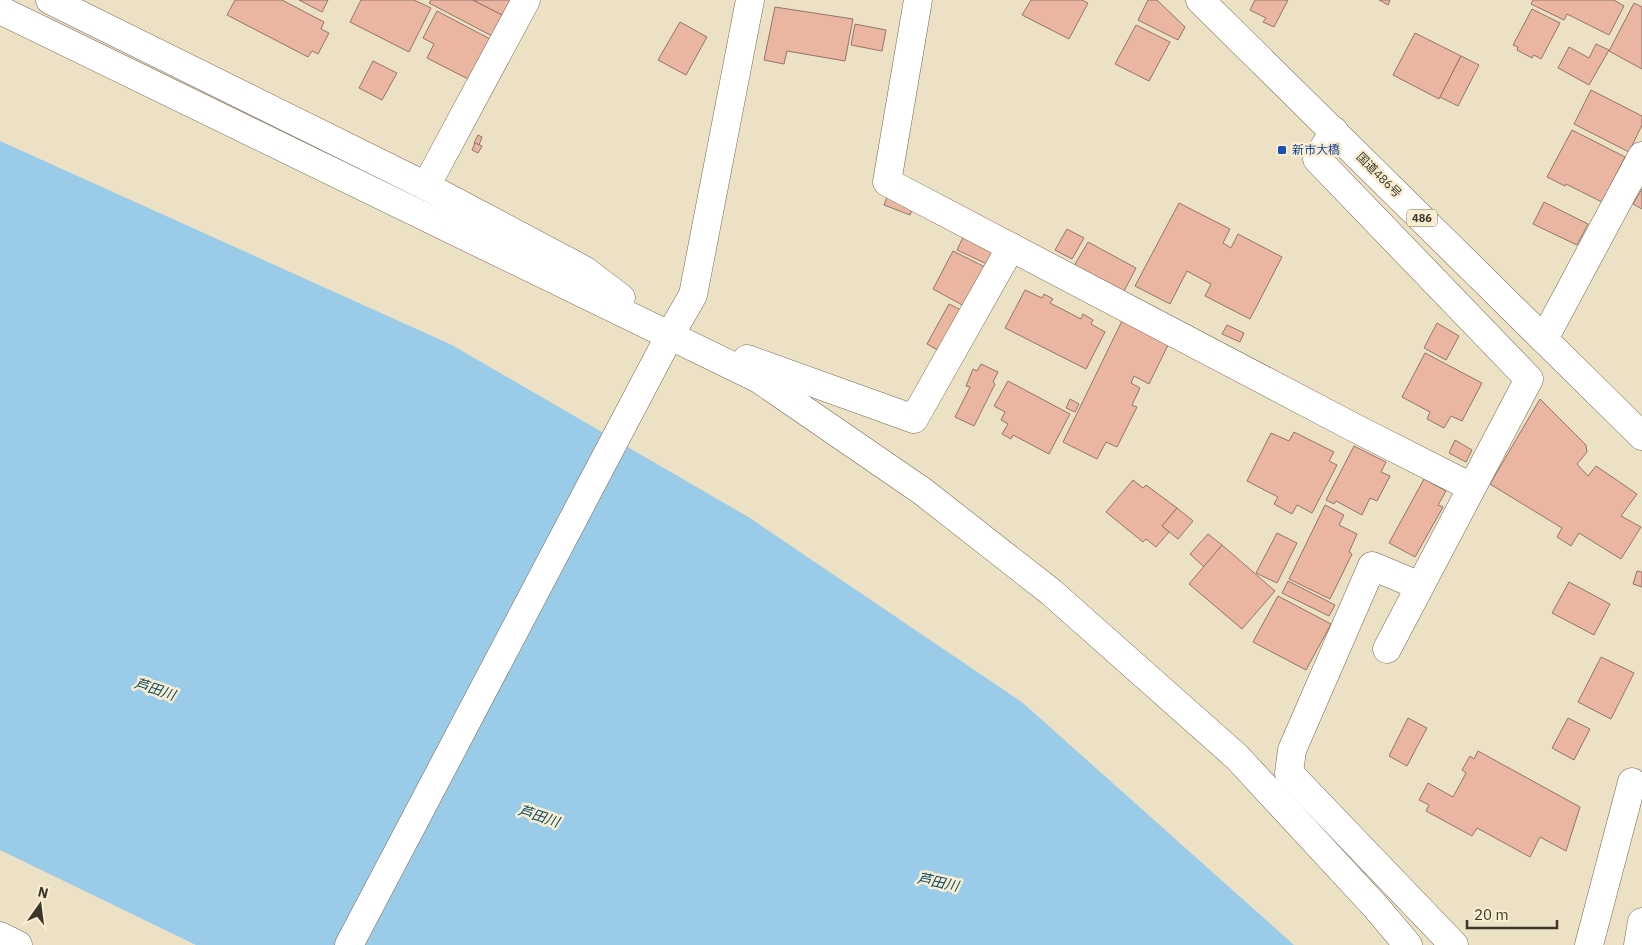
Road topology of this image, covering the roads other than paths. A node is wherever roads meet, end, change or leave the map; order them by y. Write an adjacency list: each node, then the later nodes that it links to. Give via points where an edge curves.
1 (50, 0): 9 (main road)
2 (526, 0): 9 (main road)
3 (750, 0): 11 (main road, via 693,295)
4 (918, 0): 10 (main road, via 888,182)
5 (1200, 0): 7 (main road, 国道486号 / 486)
6 (0, 10): 11 (main road)
7 (1334, 131): 12 (main road, 国道486号 / 486); 15 (main road, via 1317,159 1529,379)
8 (1642, 156): 12 (main road)
9 (426, 186): 11 (main road, via 584,270)
10 (1011, 247): 13 (main road, via 914,419 717,348); 15 (main road)
11 (670, 335): 13 (main road); 22 (main road)
12 (1544, 339): 14 (main road, 国道486号 / 486)
13 (711, 355): 23 (main road, via 759,379 922,491 1051,592 1237,757)
14 (1642, 436)
15 (1471, 487): 16 (main road)
16 (1420, 586): 17 (main road); 24 (main road, via 1372,566 1292,750 1289,773)
17 (1387, 649)
18 (1632, 782): 25 (main road)
19 (1642, 922): 26 (main road)
20 (0, 936): 21 (main road)
21 (18, 945)
22 (349, 945)
23 (1408, 945)
24 (1454, 945)
25 (1589, 945)
26 (1638, 945)

